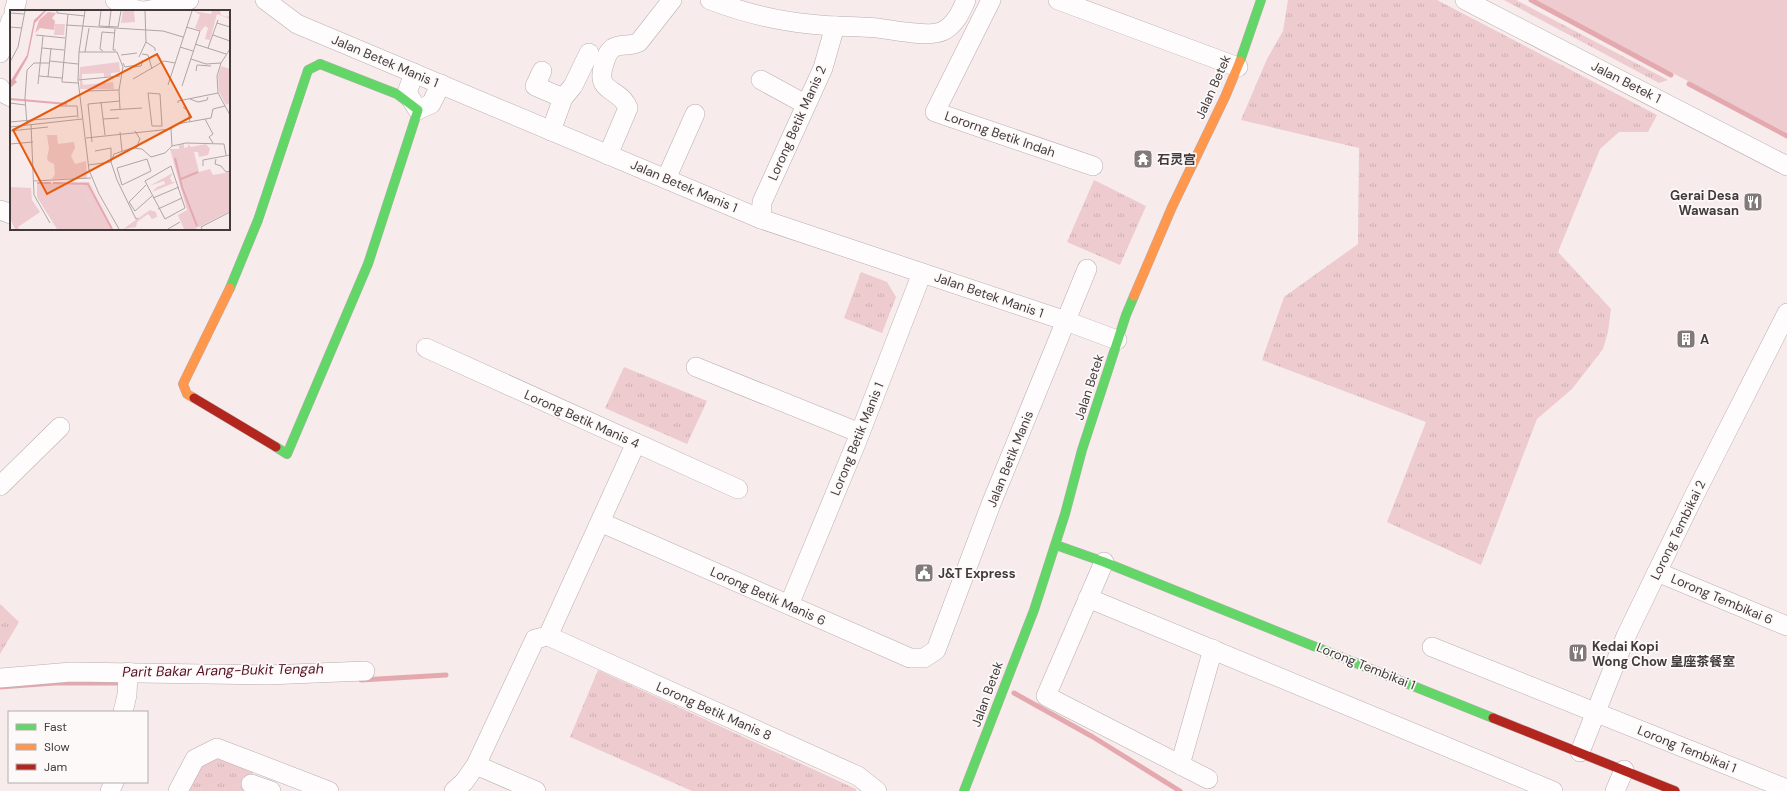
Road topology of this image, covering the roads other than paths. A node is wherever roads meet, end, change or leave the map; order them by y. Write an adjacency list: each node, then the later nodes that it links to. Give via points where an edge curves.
1 (17, 0): 12 (street)
2 (115, 0): 13 (street)
3 (190, 0): 14 (street, via 167,8)
4 (265, 0): 21 (street, Jalan Betek Manis 1, via 297,24)
5 (672, 0): 31 (street, via 639,42 633,46 616,47 607,54 601,78 603,84 626,103 628,108)
6 (710, 0): 16 (street, via 778,20)
7 (966, 0): 16 (street, via 952,25 929,34)
8 (991, 0): 32 (street, Lororng Betik Indah, via 935,112)
9 (1058, 0): 19 (street)
10 (1261, 0): 19 (street, Jalan Betek)
11 (1465, 0): 33 (street, Jalan Betek 1)
12 (14, 10)
13 (138, 10)
14 (150, 10)
15 (10, 23): 17 (street)
16 (835, 26): 27 (street, Lorong Betik Manis 2, via 823,68)
17 (0, 53)
18 (589, 53): 26 (street, via 573,86)
19 (1238, 67): 42 (street, Jalan Betek, via 1147,262)
20 (542, 71): 26 (street, via 535,86)
21 (414, 73): 23 (street, Jalan Betek Manis 1); 28 (street, via 407,93)
22 (761, 80): 27 (street)
23 (441, 84): 28 (street, via 431,104); 30 (street, Jalan Betek Manis 1)
24 (0, 88): 25 (street)
25 (10, 96)
26 (563, 98): 30 (street)
27 (806, 104): 37 (street, Lorong Betik Manis 2, via 762,202)
28 (418, 110): 28 (street, via 397,94 320,64 308,70 258,220 234,281 183,384 187,394 287,454 368,264)
29 (695, 114): 34 (street)
30 (551, 131): 31 (street, Jalan Betek Manis 1)
31 (608, 155): 34 (street, Jalan Betek Manis 1)
32 (1094, 166)
33 (1787, 166)
34 (666, 179): 37 (street, Jalan Betek Manis 1)
35 (0, 210): 36 (street)
36 (10, 214)
37 (761, 219): 39 (street, Jalan Betek Manis 1)
38 (1087, 269): 41 (street, Jalan Betik Manis)
39 (922, 273): 41 (street, Jalan Betek Manis 1); 46 (street, Lorong Betik Manis 1)
40 (1787, 313): 53 (street, Lorong Tembikai 2)
41 (1066, 321): 42 (street, Jalan Betek Manis 1); 60 (street, Jalan Betik Manis, via 991,504)
42 (1117, 340): 51 (street, Jalan Betek, via 1082,450)
43 (426, 348): 47 (street, Lorong Betik Manis 4)
44 (696, 367): 46 (street)
45 (60, 427): 48 (street)
46 (860, 433): 55 (street, Lorong Betik Manis 1)
47 (636, 443): 49 (street, Lorong Betik Manis 4); 50 (street)
48 (0, 486)
49 (738, 489)
50 (600, 522): 55 (street, Lorong Betik Manis 6); 57 (street)
51 (1056, 545): 52 (street, Lorong Tembikai 1); 78 (street, Jalan Betek, via 1034,610)
52 (1104, 562): 54 (street); 65 (street, Lorong Tembikai 1)
53 (1657, 572): 56 (street, Lorong Tembikai 6); 64 (street, Lorong Tembikai 2, via 1626,636)
54 (1088, 598): 59 (street); 67 (street, via 1046,696)
55 (789, 605): 60 (street, Lorong Betik Manis 6, via 910,658 924,658)
56 (1787, 626)
57 (548, 636): 66 (street, via 535,639); 77 (street, Lorong Betik Manis 8, via 858,776)
58 (1432, 647): 64 (street, Lorong Tembikai 1)
59 (1213, 649): 67 (street); 79 (street)
60 (936, 650)
61 (365, 671): 63 (street, via 267,675)
62 (0, 678): 63 (street, via 71,672)
63 (126, 689)
64 (1596, 713): 65 (street, Lorong Tembikai 2); 71 (street, Lorong Tembikai 1)
65 (1580, 752): 68 (street, Lorong Tembikai 1)
66 (476, 765): 75 (street); 76 (street)
67 (1180, 765): 69 (street)
68 (1624, 770): 80 (street); 81 (street, Lorong Tembikai 1)
69 (1208, 779)
70 (251, 784): 73 (street)
71 (1787, 789)
72 (178, 791): 74 (street, via 195,758 217,748)
73 (271, 791)
74 (329, 791)
75 (454, 791)
76 (536, 791)
77 (876, 791)
78 (964, 791)
79 (1553, 791)
80 (1615, 791)
81 (1675, 791)

